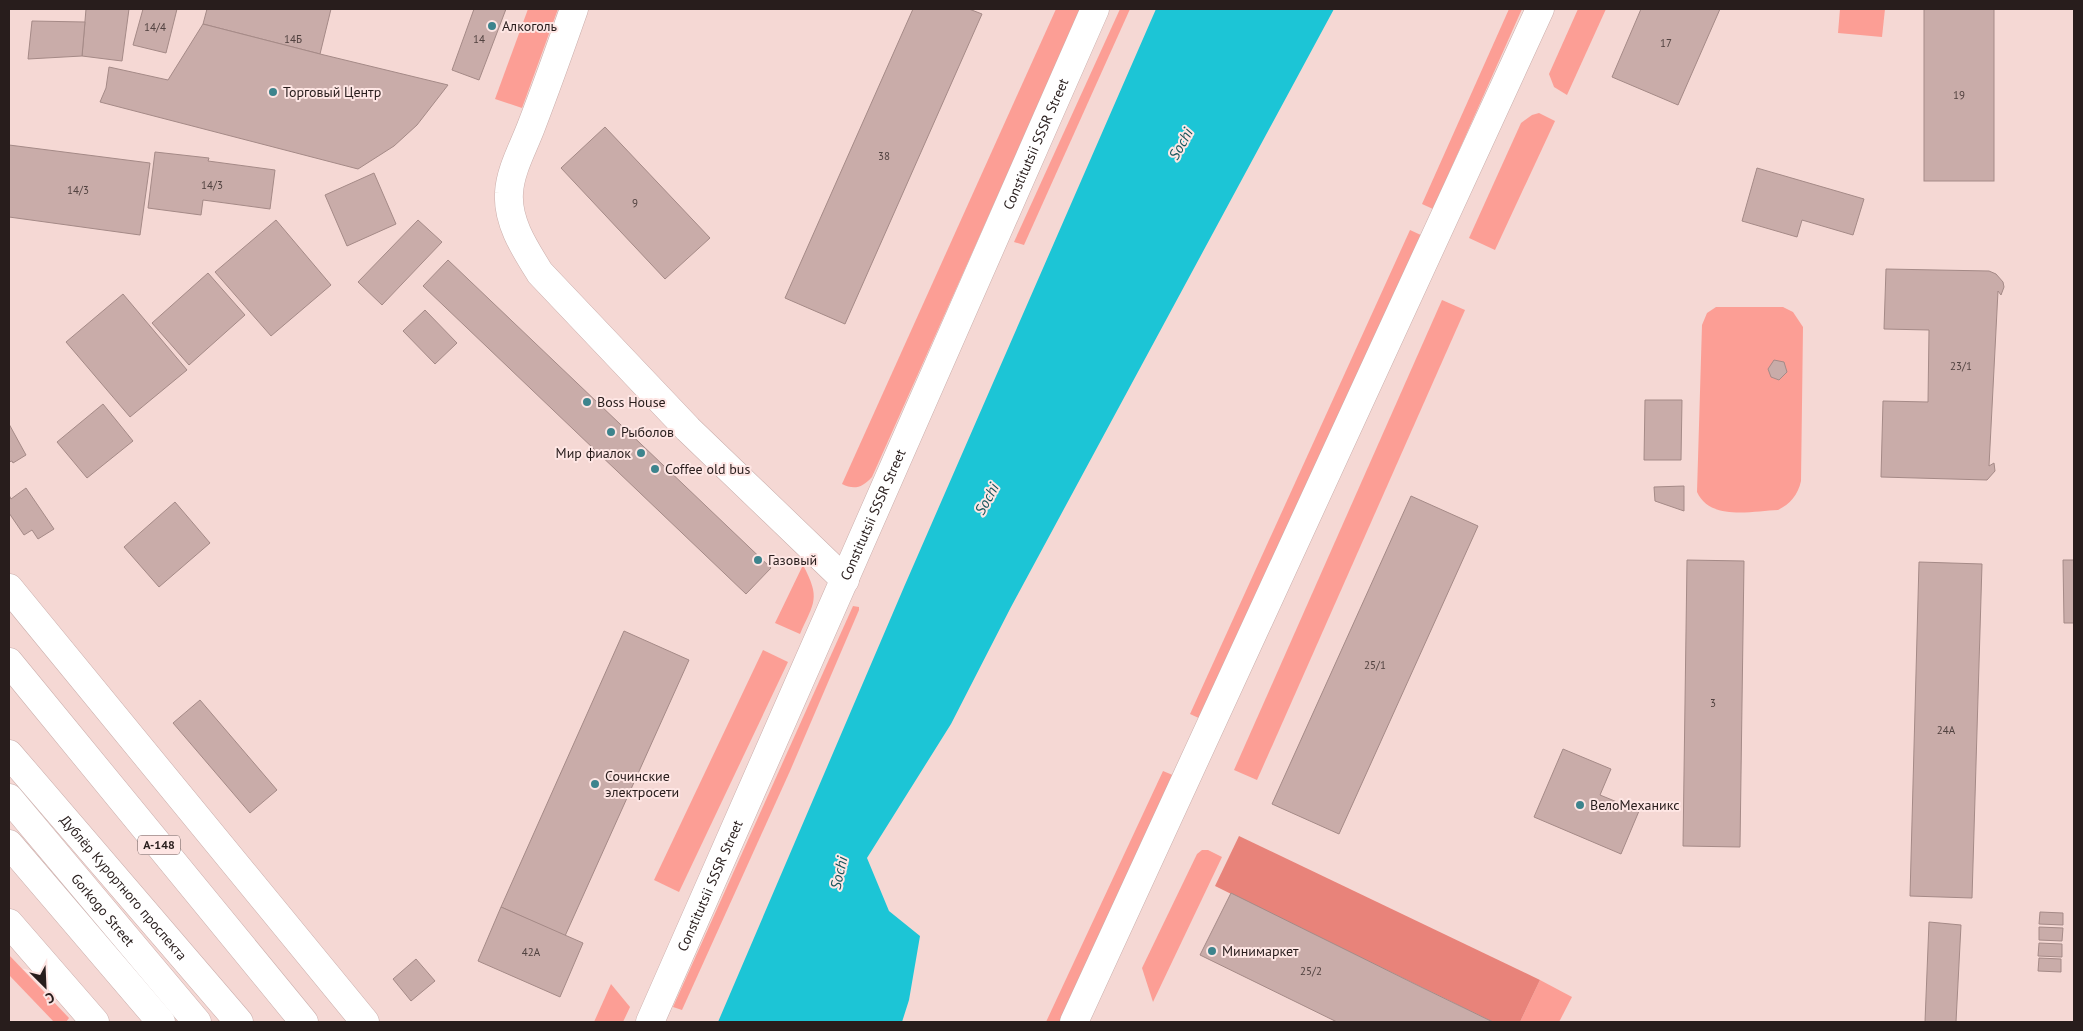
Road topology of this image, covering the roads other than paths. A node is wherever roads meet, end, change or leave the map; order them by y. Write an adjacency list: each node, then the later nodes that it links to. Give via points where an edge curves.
1 (574, 9): 4 (main road, via 516,165 509,192 512,222 540,273 688,429)
2 (1095, 9): 4 (main road, Constitutsii SSSR Street)
3 (1540, 9): 18 (main road)
4 (844, 580): 17 (main road, Constitutsii SSSR Street)
5 (9, 588): 16 (main road)
6 (11, 665): 15 (main road, А-148)
7 (9, 754): 14 (main road, Дублёр Курортного проспекта)
8 (9, 798): 13 (main road, Gorkogo Street)
9 (9, 844): 12 (main road)
10 (9, 923): 11 (main road)
11 (96, 1022)
12 (161, 1022)
13 (198, 1022)
14 (239, 1022)
15 (304, 1022)
16 (365, 1022)
17 (650, 1022)
18 (1074, 1022)

